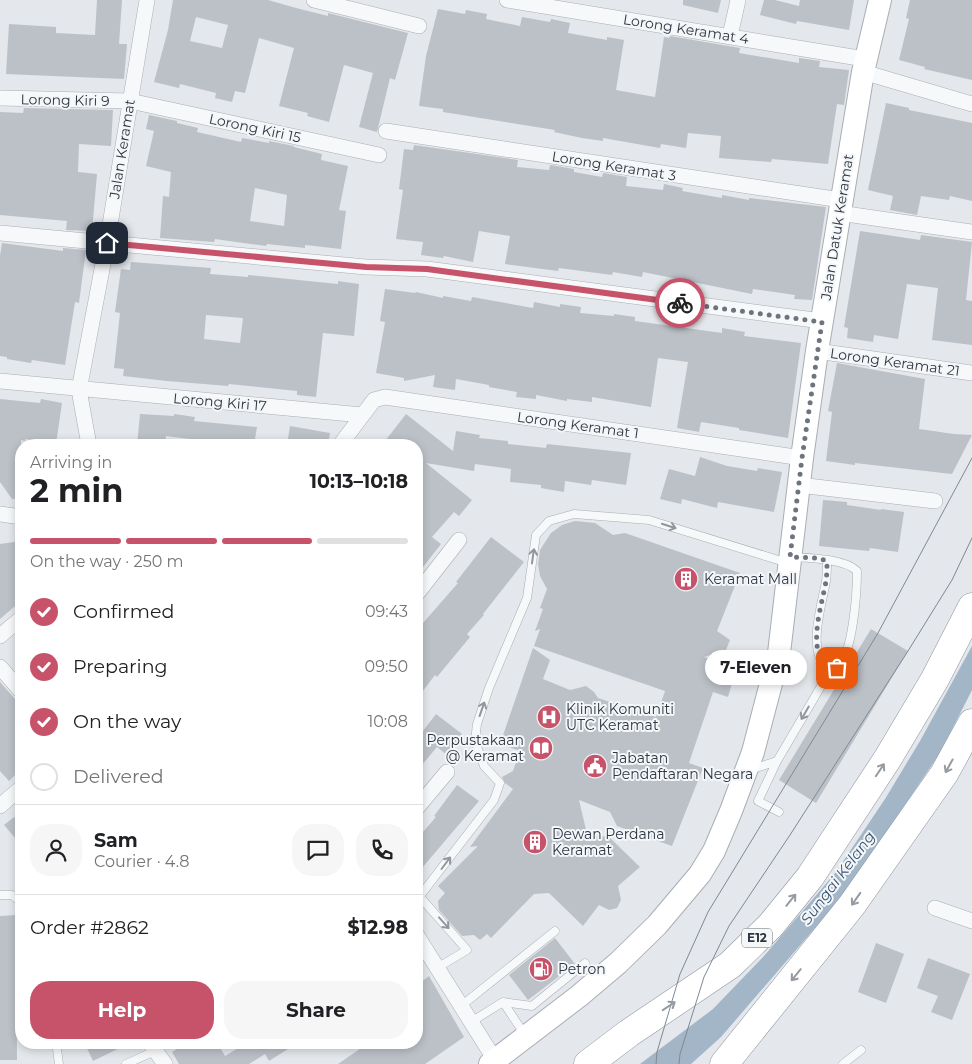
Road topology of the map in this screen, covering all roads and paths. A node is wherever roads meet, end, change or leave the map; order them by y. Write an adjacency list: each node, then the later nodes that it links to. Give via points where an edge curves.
1 (147, 0): 11 (street, Jalan Keramat)
2 (314, 0): 7 (street)
3 (507, 0): 6 (street, Lorong Keramat 4)
4 (738, 0): 8 (street)
5 (880, 0): 9 (street, Jalan Datuk Keramat)
6 (594, 7): 8 (street, Lorong Keramat 4)
7 (418, 26)
8 (730, 36): 9 (street, Lorong Keramat 4)
9 (864, 65): 12 (street, Lorong Keramat 4); 15 (street, Jalan Datuk Keramat)
10 (0, 98): 11 (street, Lorong Kiri 9)
11 (130, 101): 14 (street, Lorong Kiri 15); 18 (street, Jalan Keramat)
12 (972, 104)
13 (386, 131): 15 (street, Lorong Keramat 3)
14 (379, 154)
15 (840, 207): 16 (street, Lorong Keramat 3); 19 (street, Jalan Datuk Keramat)
16 (972, 232)
17 (0, 233): 18 (street)
18 (107, 243): 19 (street, via 366,267 427,269); 23 (street, Jalan Keramat)
19 (822, 322): 20 (street, Jalan Datuk Keramat)
20 (817, 351): 21 (street, Lorong Keramat 21); 27 (street, Jalan Datuk Keramat)
21 (972, 373)
22 (0, 381): 23 (street, Lorong Kiri 17)
23 (79, 390): 24 (street, Lorong Kiri 17); 25 (street, Jalan Keramat)
24 (362, 415): 26 (street, Lorong Keramat 1); 27 (street, Lorong Keramat 1, via 374,400 385,397)
25 (88, 439)
26 (344, 439)
27 (802, 458): 28 (street, Jalan Datuk Keramat)
28 (799, 485): 29 (street); 33 (street, Jalan Datuk Keramat)
29 (934, 501)
30 (0, 514): 31 (street)
31 (15, 516)
32 (459, 540): 35 (street)
33 (789, 560): 34 (lane, via 818,558); 45 (street, Jalan Datuk Keramat, via 779,653); 50 (lane, one-way to 33, via 494,800 500,783 484,766 475,741 478,724 489,688 527,598 536,535 549,521 574,514 649,520)
34 (827, 561): 40 (lane, via 817,633 820,660); 40 (lane, via 847,564 857,571 848,650 837,668)
35 (423, 586)
36 (972, 606): 73 (highway, E12, one-way to 36, via 730,965 771,925 810,876 888,758 935,679)
37 (15, 623): 38 (street)
38 (0, 636)
39 (0, 667): 41 (street)
40 (830, 671): 43 (lane, one-way to 43)
41 (15, 683)
42 (972, 723): 74 (highway, one-way to 74, via 944,774 852,905)
43 (777, 761): 45 (lane); 49 (lane, via 758,801)
44 (447, 772): 47 (street)
45 (746, 772): 60 (street, Jalan Datuk Keramat, via 714,851 700,874 657,925 618,963)
46 (15, 793): 48 (street)
47 (423, 801)
48 (0, 806)
49 (779, 812)
50 (423, 892)
51 (0, 895): 52 (lane)
52 (15, 897)
53 (423, 904): 59 (lane, one-way to 59, via 467,950)
54 (935, 908): 55 (street)
55 (972, 921)
56 (555, 931): 62 (lane)
57 (423, 955): 59 (street)
58 (585, 963): 60 (lane)
59 (438, 968): 62 (street)
60 (571, 988): 61 (lane, via 532,1006); 64 (street, Jalan Datuk Keramat)
61 (503, 1002): 63 (lane); 64 (lane)
62 (461, 1006): 63 (street)
63 (471, 1022): 69 (street)
64 (526, 1037): 69 (street, Jalan Datuk Keramat)
65 (57, 1049): 70 (lane)
66 (149, 1049): 71 (lane)
67 (153, 1049): 72 (street)
68 (861, 1050): 75 (lane)
69 (492, 1062)
70 (58, 1064)
71 (126, 1064)
72 (164, 1064)
73 (588, 1064)
74 (724, 1064)
75 (843, 1064)

